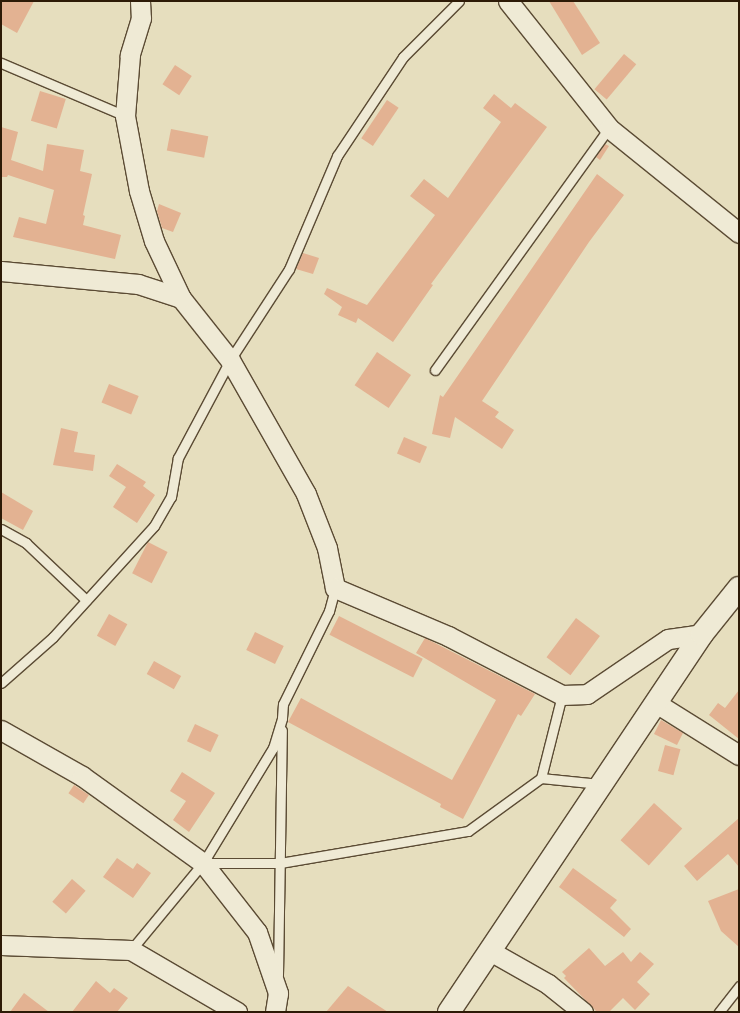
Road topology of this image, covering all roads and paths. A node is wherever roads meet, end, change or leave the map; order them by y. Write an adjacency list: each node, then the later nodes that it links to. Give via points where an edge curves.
1 (140, 1): 5 (street, via 141,18 130,55)
2 (459, 1): 10 (lane, via 403,57 337,156 289,269)
3 (508, 1): 6 (street)
4 (1, 63): 5 (lane)
5 (125, 116): 9 (street, via 139,192 154,241)
6 (609, 128): 7 (street); 11 (lane)
7 (739, 233)
8 (1, 271): 9 (street, via 138,284)
9 (182, 298): 10 (street)
10 (230, 360): 13 (street, via 306,494 327,548); 15 (lane, via 178,458 170,498 154,526)
11 (435, 370)
12 (1, 529): 15 (lane, via 26,543)
13 (335, 588): 18 (street, via 448,636); 20 (lane, via 329,611 283,704)
14 (739, 588): 16 (street)
15 (86, 600): 17 (lane, via 53,636)
16 (702, 634): 18 (street, via 668,640 587,694); 19 (street)
17 (1, 683)
18 (562, 694): 23 (lane)
19 (656, 703): 22 (street); 24 (street)
20 (282, 718): 25 (lane, via 274,748); 26 (lane)
21 (1, 730): 25 (street, via 82,776)
22 (739, 754)
23 (541, 778): 24 (lane); 26 (lane, via 468,831)
24 (600, 784): 29 (street)
25 (203, 863): 26 (lane); 28 (lane); 31 (street, via 257,932)
26 (280, 863): 31 (lane)
27 (1, 945): 28 (street)
28 (131, 950): 32 (street)
29 (490, 951): 34 (street); 35 (street, via 548,984)
30 (739, 986): 36 (lane)
31 (278, 993): 33 (street)
32 (237, 1012)
33 (275, 1012)
34 (450, 1012)
35 (583, 1012)
36 (719, 1012)

